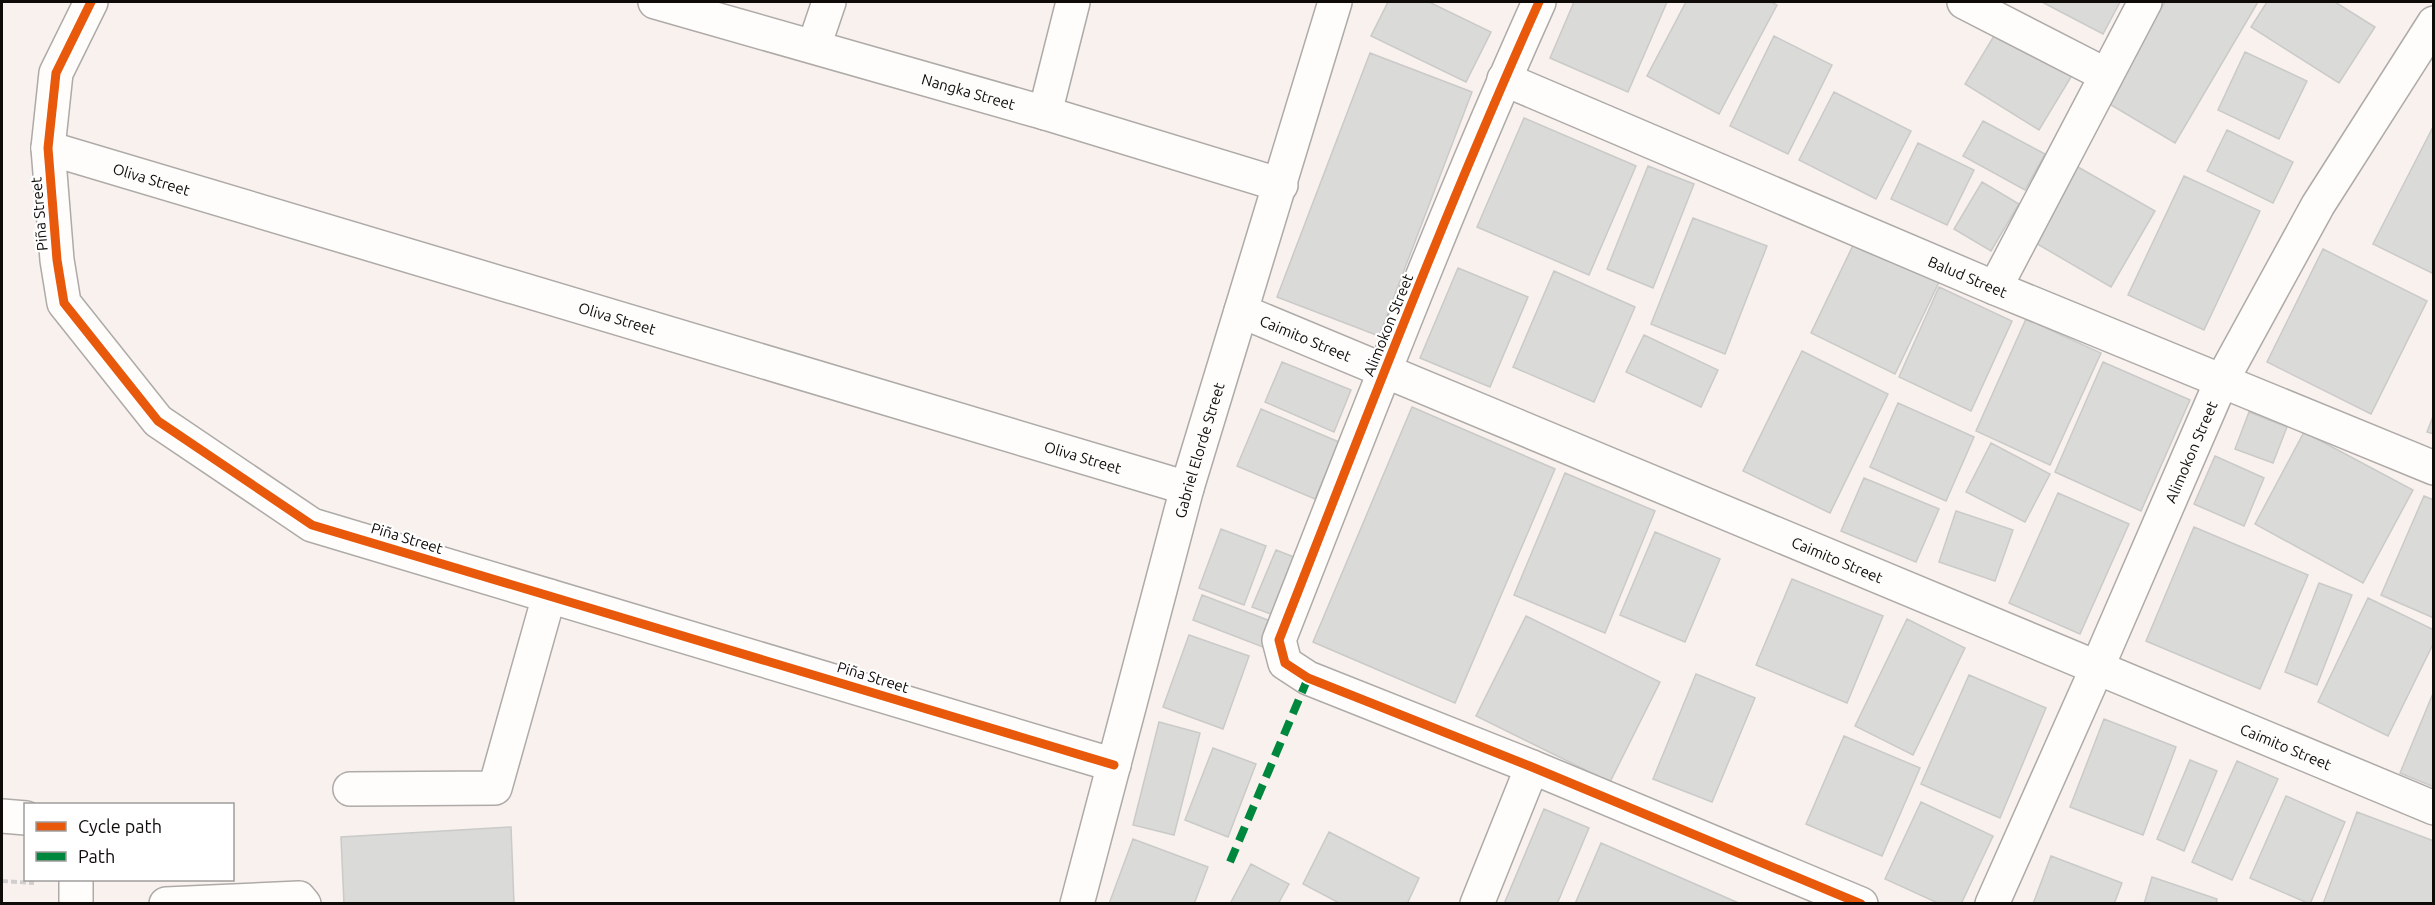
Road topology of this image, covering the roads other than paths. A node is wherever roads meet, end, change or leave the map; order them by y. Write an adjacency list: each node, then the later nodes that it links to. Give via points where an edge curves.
1 (91, 2): 14 (street, Piña Street, via 56,73)
2 (655, 2): 10 (street, Nangka Street)
3 (829, 2): 10 (street)
4 (1073, 2): 13 (street)
5 (1335, 2): 15 (street, Gabriel Elorde Street)
6 (1539, 2): 12 (street, Alimokon Street)
7 (1964, 2): 11 (street)
8 (2145, 2): 11 (street)
9 (2433, 23): 19 (street, Alimokon Street, via 2318,205)
10 (814, 46): 13 (street, Nangka Street)
11 (2106, 75): 16 (street)
12 (1504, 79): 16 (street, Balud Street); 18 (street, Alimokon Street)
13 (1045, 113): 15 (street, Nangka Street)
14 (48, 148): 21 (street, Oliva Street); 22 (street, Piña Street, via 64,303 158,421 312,525)
15 (1281, 185): 17 (street, Gabriel Elorde Street)
16 (1995, 288): 19 (street, Balud Street)
17 (1241, 311): 18 (street, Caimito Street); 21 (street, Gabriel Elorde Street)
18 (1385, 371): 23 (street, Caimito Street); 25 (street, Alimokon Street, via 1280,639 1285,663 1308,678)
19 (2221, 382): 20 (street, Balud Street); 23 (street, Alimokon Street)
20 (2433, 468)
21 (1187, 488): 24 (street, Gabriel Elorde Street)
22 (549, 596): 24 (street, Piña Street); 26 (street, via 495,788)
23 (2097, 668): 27 (street, Caimito Street); 37 (street, Alimokon Street)
24 (1114, 765): 34 (street, Gabriel Elorde Street)
25 (1532, 767): 35 (street); 36 (street)
26 (350, 789)
27 (2433, 808)
28 (2, 816): 29 (street)
29 (24, 818)
30 (76, 881): 31 (street)
31 (76, 903)
32 (166, 903): 33 (street, via 299,898)
33 (304, 903)
34 (1077, 903)
35 (1477, 903)
36 (1861, 903)
37 (1992, 903)

